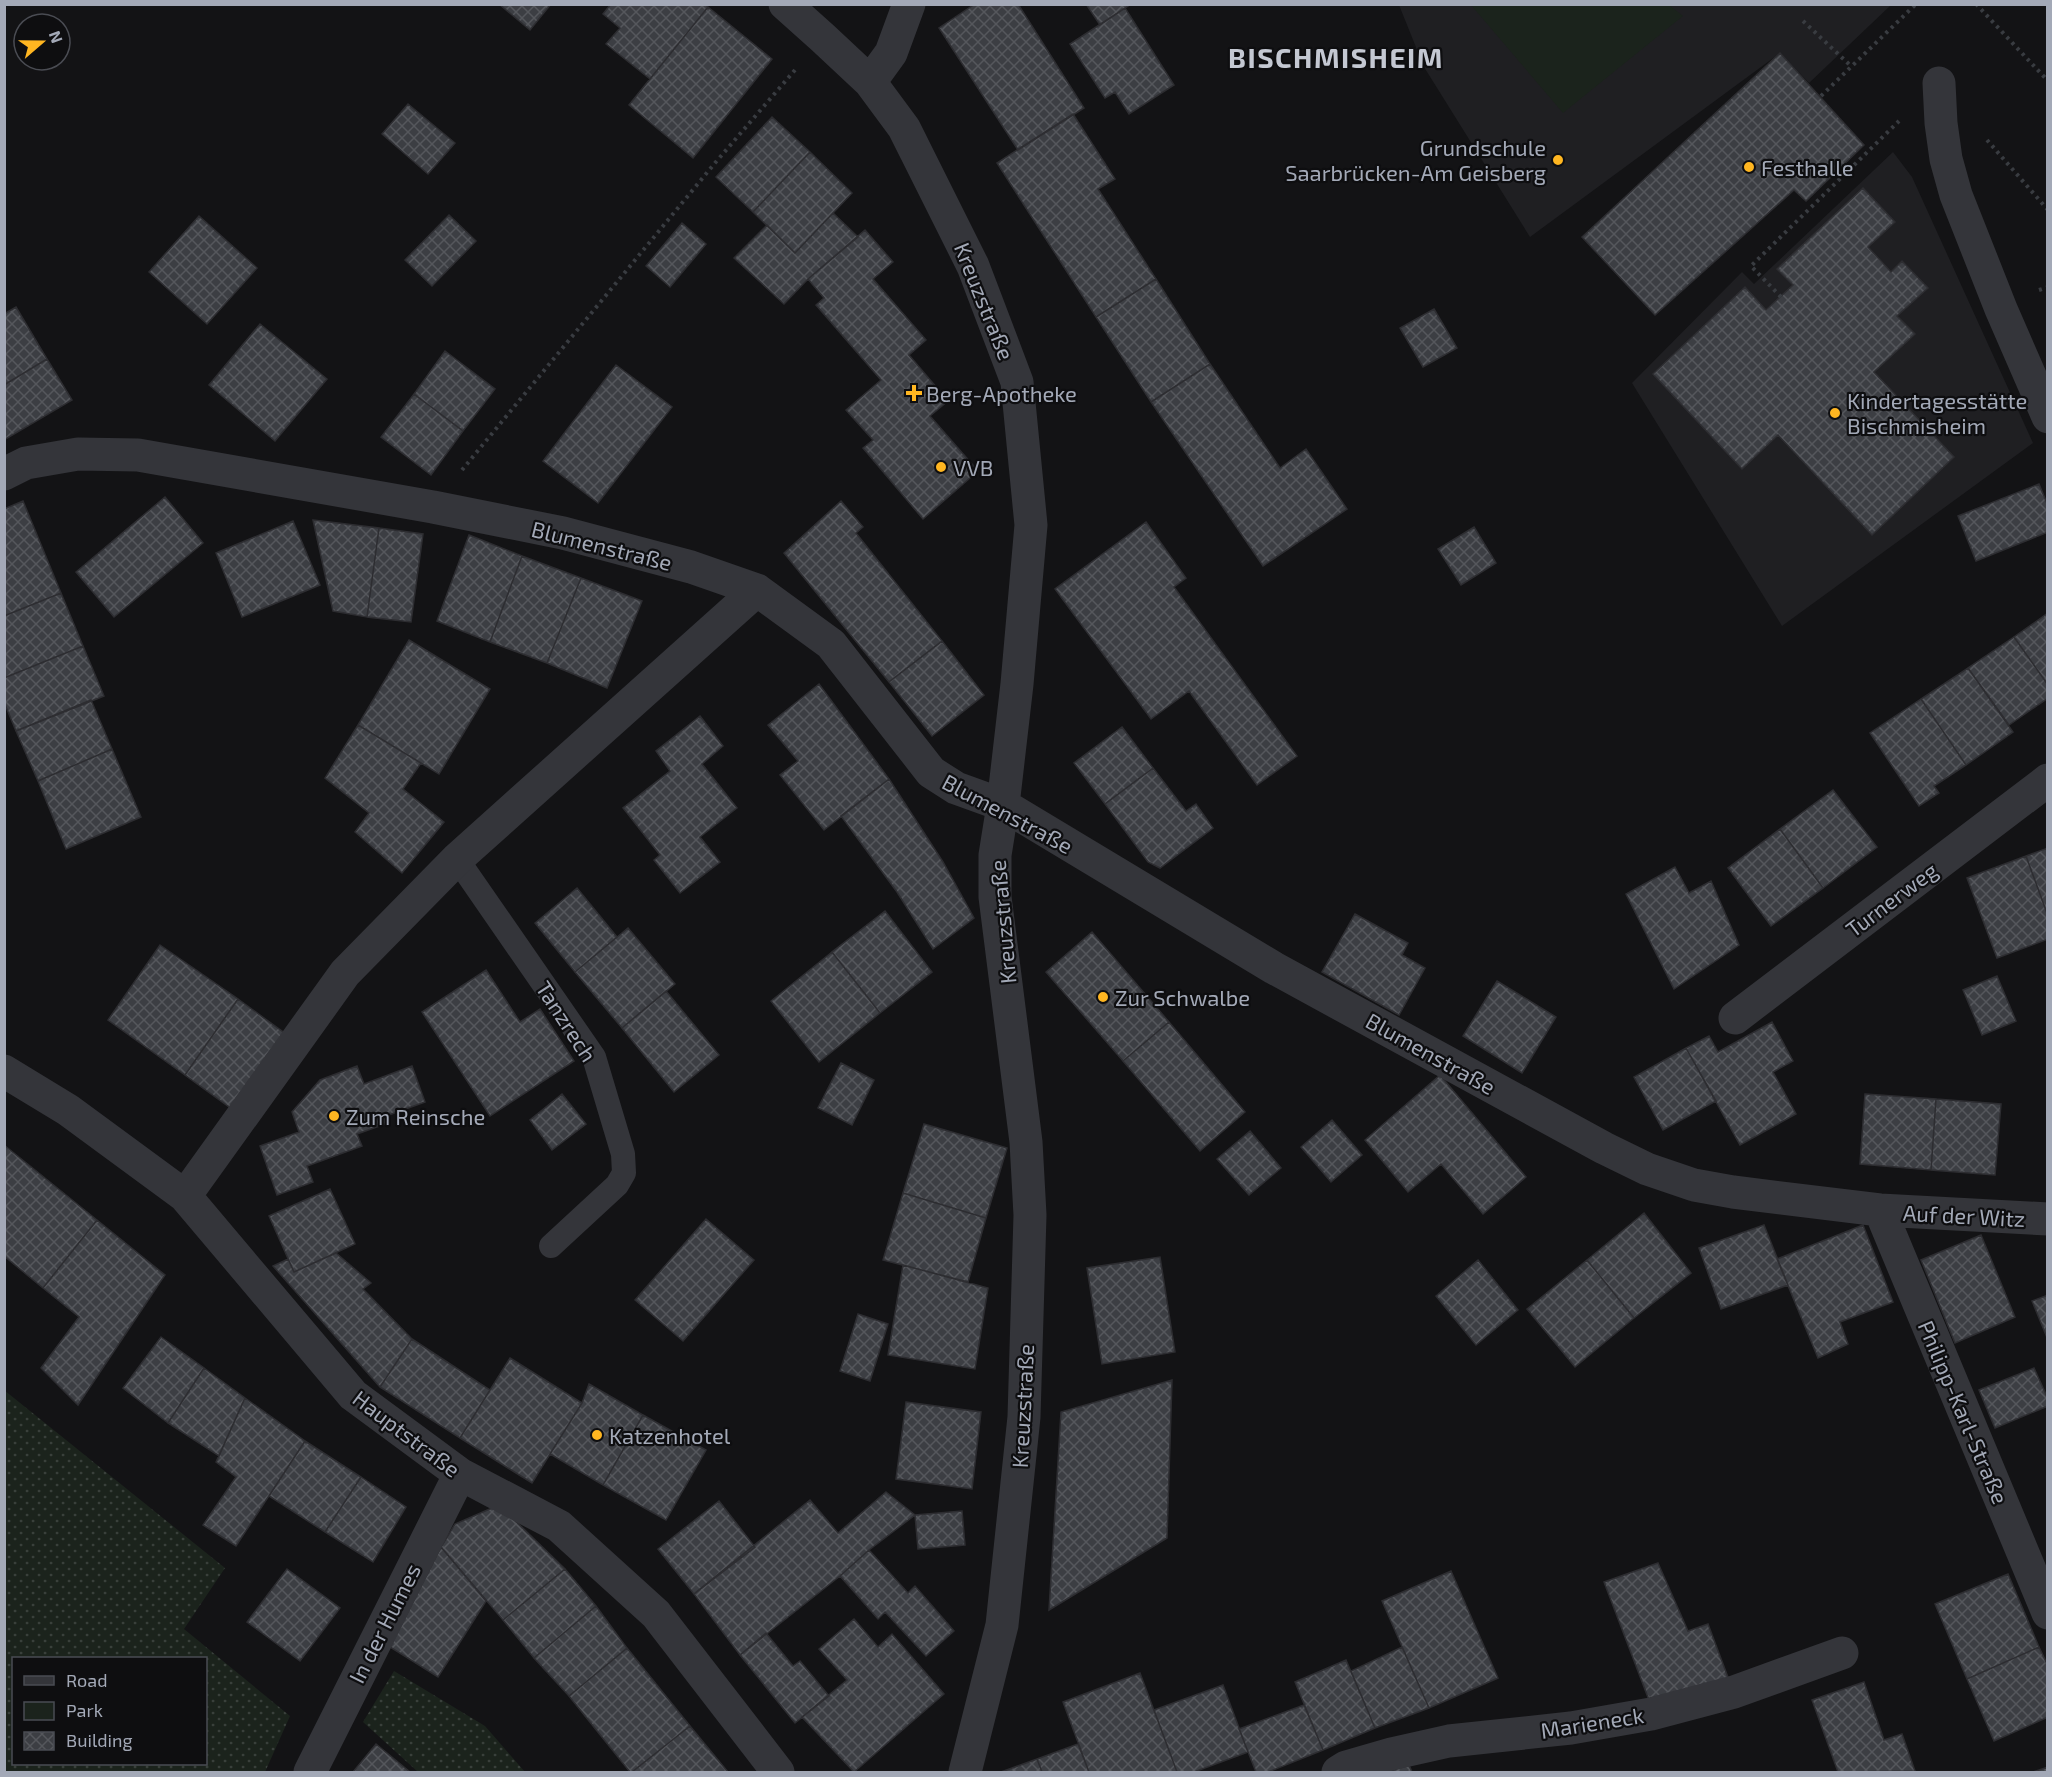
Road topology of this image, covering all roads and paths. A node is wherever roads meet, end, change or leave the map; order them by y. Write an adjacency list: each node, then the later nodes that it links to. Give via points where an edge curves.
1 (785, 4): 6 (street, Kreuzstraße)
2 (909, 4): 9 (street, via 891,53)
3 (1916, 4): 7 (path)
4 (1976, 4): 8 (path)
5 (1803, 21): 7 (path)
6 (823, 38): 9 (street, Kreuzstraße); 17 (path, via 708,171)
7 (1852, 67): 11 (path)
8 (2046, 78)
9 (870, 82): 20 (street, Kreuzstraße, via 904,128 974,266 1017,382 1031,525)
10 (1939, 83): 14 (path, via 1751,266); 15 (street, via 1946,159 1956,195)
11 (1821, 96)
12 (2018, 177): 13 (path)
13 (2048, 210)
14 (1781, 297)
15 (2048, 417)
16 (4, 474): 17 (street, Blumenstraße, via 26,463 78,454 138,455)
17 (433, 507): 18 (street, Blumenstraße, via 562,533 691,567)
18 (757, 590): 20 (street, Blumenstraße, via 831,644 932,772 956,788); 21 (street)
19 (2048, 780): 22 (street, Turnerweg)
20 (1003, 805): 25 (street, Blumenstraße, via 1274,968 1647,1168 1694,1185); 33 (street, Kreuzstraße, via 995,855 995,897 1026,1142 1030,1215 1024,1417 1002,1625)
21 (457, 859): 24 (street, via 345,973); 27 (lane, Tanzrech, via 594,1057 623,1154 624,1173 617,1185)
22 (1735, 1018)
23 (4, 1071): 24 (street, Hauptstraße, via 68,1110)
24 (185, 1196): 28 (street, Hauptstraße, via 353,1395)
25 (1880, 1210): 26 (street, Auf der Witz); 29 (street, Philipp-Karl-Straße)
26 (2048, 1219)
27 (551, 1246)
28 (460, 1474): 31 (street, In der Humes); 32 (street, Hauptstraße, via 559,1526 656,1614)
29 (2048, 1613)
30 (1842, 1653): 34 (street, Marieneck, via 1734,1692 1651,1714 1571,1728 1449,1741 1391,1754)
31 (310, 1773)
32 (778, 1773)
33 (965, 1773)
34 (1338, 1773)

